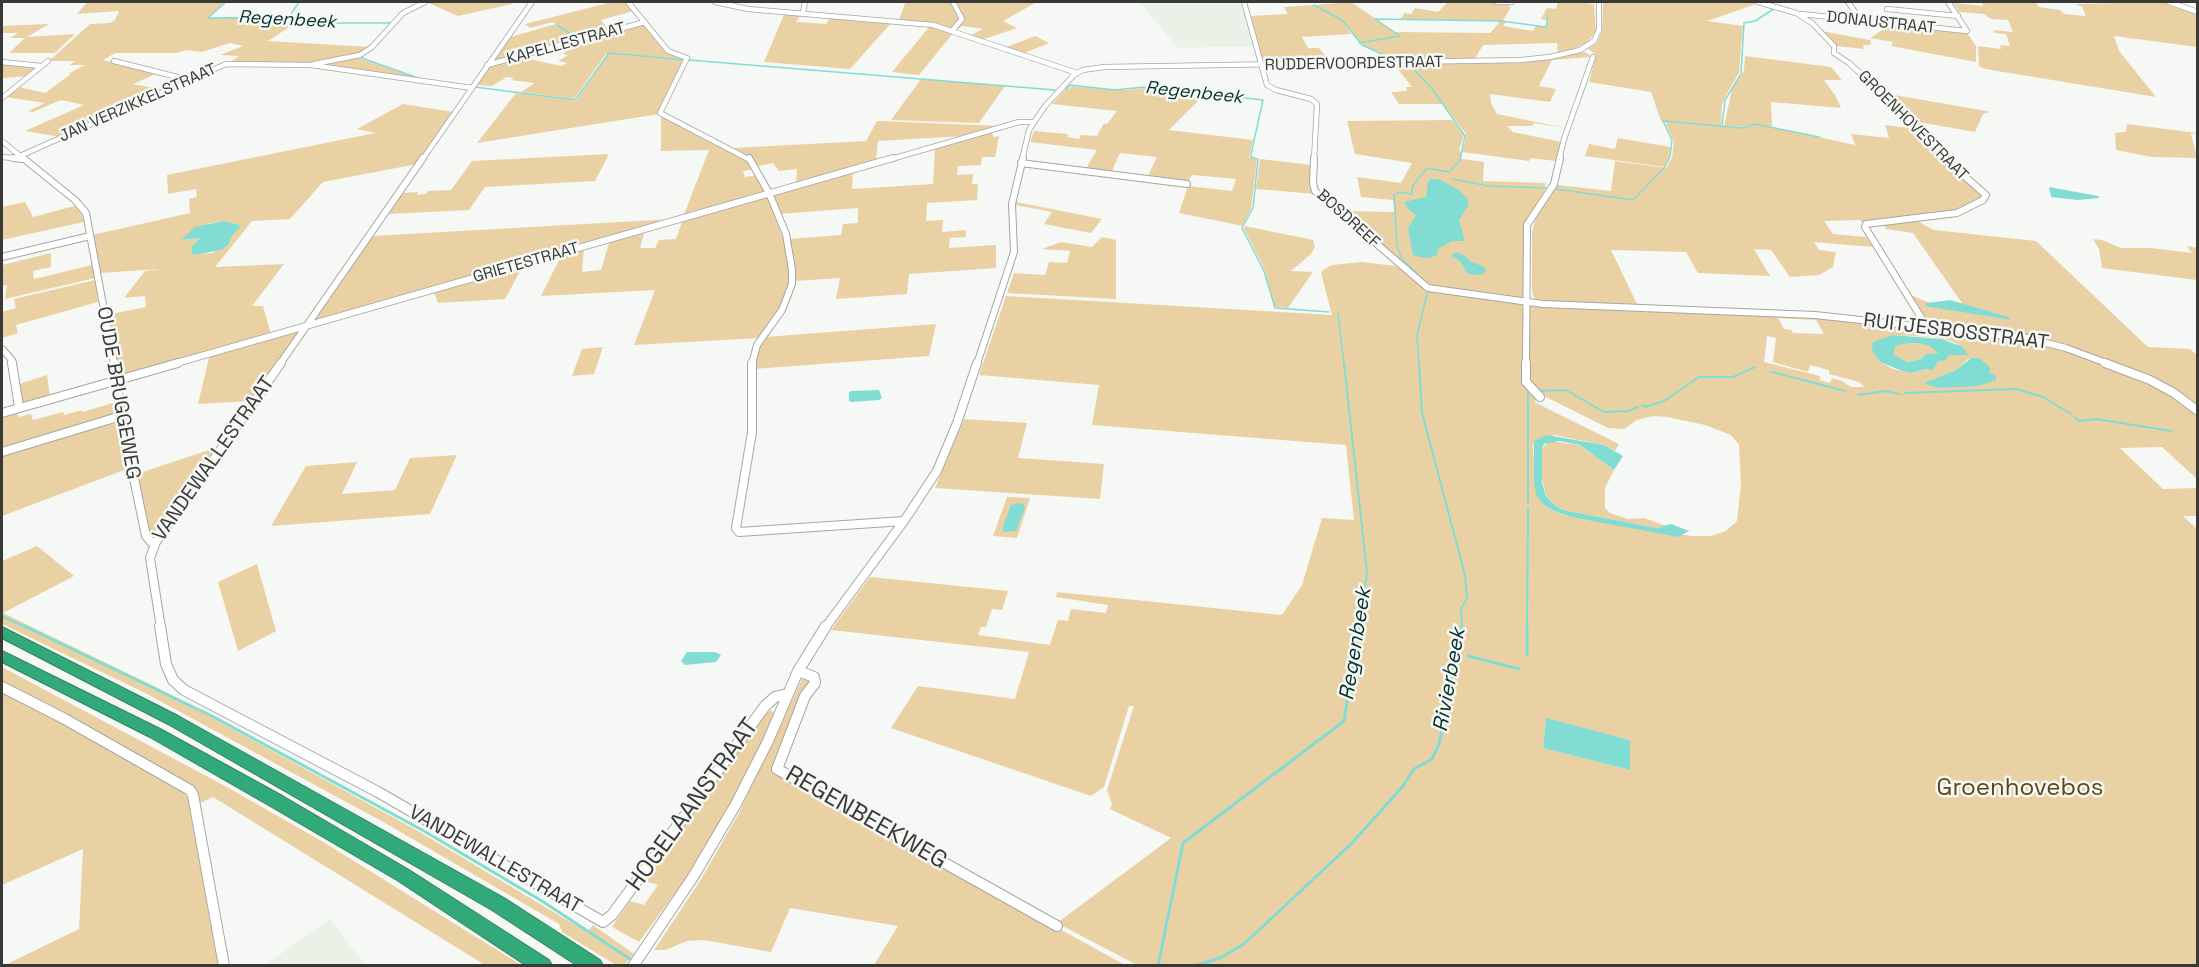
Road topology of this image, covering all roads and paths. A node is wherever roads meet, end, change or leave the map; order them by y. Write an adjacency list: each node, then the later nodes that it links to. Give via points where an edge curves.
1 (425, 2): 28 (street, via 403,13 360,55)
2 (532, 2): 29 (street, VANDEWALLESTRAAT)
3 (628, 2): 21 (street)
4 (715, 2): 18 (street)
5 (805, 2): 18 (street)
6 (953, 2): 23 (street, via 962,19)
7 (1244, 2): 30 (street)
8 (1497, 2): 9 (street)
9 (1512, 2)
10 (1599, 2): 24 (street, via 1598,34)
11 (1758, 2): 15 (street, GROENHOVESTRAAT)
12 (1848, 2): 22 (street)
13 (1948, 2): 20 (street)
14 (2169, 2): 17 (street)
15 (1776, 4): 19 (street, GROENHOVESTRAAT)
16 (1887, 9): 20 (street)
17 (2198, 12)
18 (802, 13): 23 (street, via 928,24)
19 (1796, 13): 22 (street, DONAUSTRAAT); 48 (street, GROENHOVESTRAAT, via 1812,23 1834,46 1834,53 1912,121 1948,164 1986,195 1958,213 1864,227)
20 (1958, 16): 22 (street, DONAUSTRAAT, via 1967,32)
21 (645, 22): 29 (street, KAPELLESTRAAT); 42 (street, via 668,51 687,58 660,113 749,158)
22 (1862, 22)
23 (952, 31): 32 (street)
24 (1582, 49): 30 (street, RUDDERVOORDESTRAAT, via 1521,60); 45 (street, via 1593,57 1564,139 1554,184 1527,225)
25 (48, 61): 31 (street)
26 (114, 61): 33 (street)
27 (2, 62): 31 (street)
28 (311, 65): 33 (street, JAN VERZIKKELSTRAAT, via 226,64); 34 (street, JAN VERZIKKELSTRAAT)
29 (487, 65): 34 (street, VANDEWALLESTRAAT)
30 (1261, 65): 32 (street, RUDDERVOORDESTRAAT, via 1097,67); 45 (street, BOSDREEF, via 1269,87 1316,103 1313,183 1317,193 1424,286)
31 (41, 66): 35 (street)
32 (1076, 74): 36 (street)
33 (189, 80): 39 (street, JAN VERZIKKELSTRAAT)
34 (472, 87): 47 (street, VANDEWALLESTRAAT)
35 (2, 98)
36 (1034, 122): 40 (street); 42 (street, GRIETESTRAAT, via 1019,122)
37 (2, 141): 39 (street, OUDE BRUGGEWEG)
38 (2, 157): 39 (street)
39 (22, 158): 43 (street, OUDE BRUGGEWEG, via 80,204 86,213)
40 (1021, 163): 41 (street); 57 (street, via 1012,204 1012,261 950,441 937,471)
41 (1186, 184)
42 (769, 193): 47 (street, GRIETESTRAAT); 57 (street, via 786,234 793,276 783,310 757,345 752,359 752,432 735,528 747,532)
43 (90, 236): 44 (street); 50 (street, OUDE BRUGGEWEG)
44 (2, 256)
45 (1526, 302): 46 (street, BOSDREEF); 51 (street, via 1526,382)
46 (1770, 313): 48 (street, RUITJESBOSSTRAAT)
47 (308, 325): 50 (street, GRIETESTRAAT); 58 (street, VANDEWALLESTRAAT)
48 (1927, 327): 53 (street, RUITJESBOSSTRAAT, via 2051,343 2150,380)
49 (2, 349): 52 (street, via 12,360)
50 (117, 379): 52 (street, GRIETESTRAAT); 55 (street, OUDE BRUGGEWEG)
51 (1540, 397)
52 (19, 407): 54 (street, GRIETESTRAAT)
53 (2198, 411)
54 (2, 413)
55 (121, 416): 56 (street); 58 (street, OUDE BRUGGEWEG, via 146,536)
56 (2, 452)
57 (904, 521): 61 (street, via 824,629)
58 (156, 542): 64 (street, VANDEWALLESTRAAT, via 150,558 166,664 173,680 184,690 378,792)
59 (2, 632): 68 (highway, via 183,725 498,904)
60 (2, 656): 67 (highway, via 278,802 403,875)
61 (798, 671): 63 (street); 65 (street, REGENBEEKWEG, via 814,677 815,682 805,696 777,769)
62 (2, 687): 66 (street, via 190,790)
63 (786, 694): 64 (street, HOGELAANSTRAAT, via 765,706); 69 (street, via 768,741 736,804)
64 (603, 922)
65 (1057, 926)
66 (224, 966)
67 (543, 966)
68 (594, 966)
69 (633, 966)

